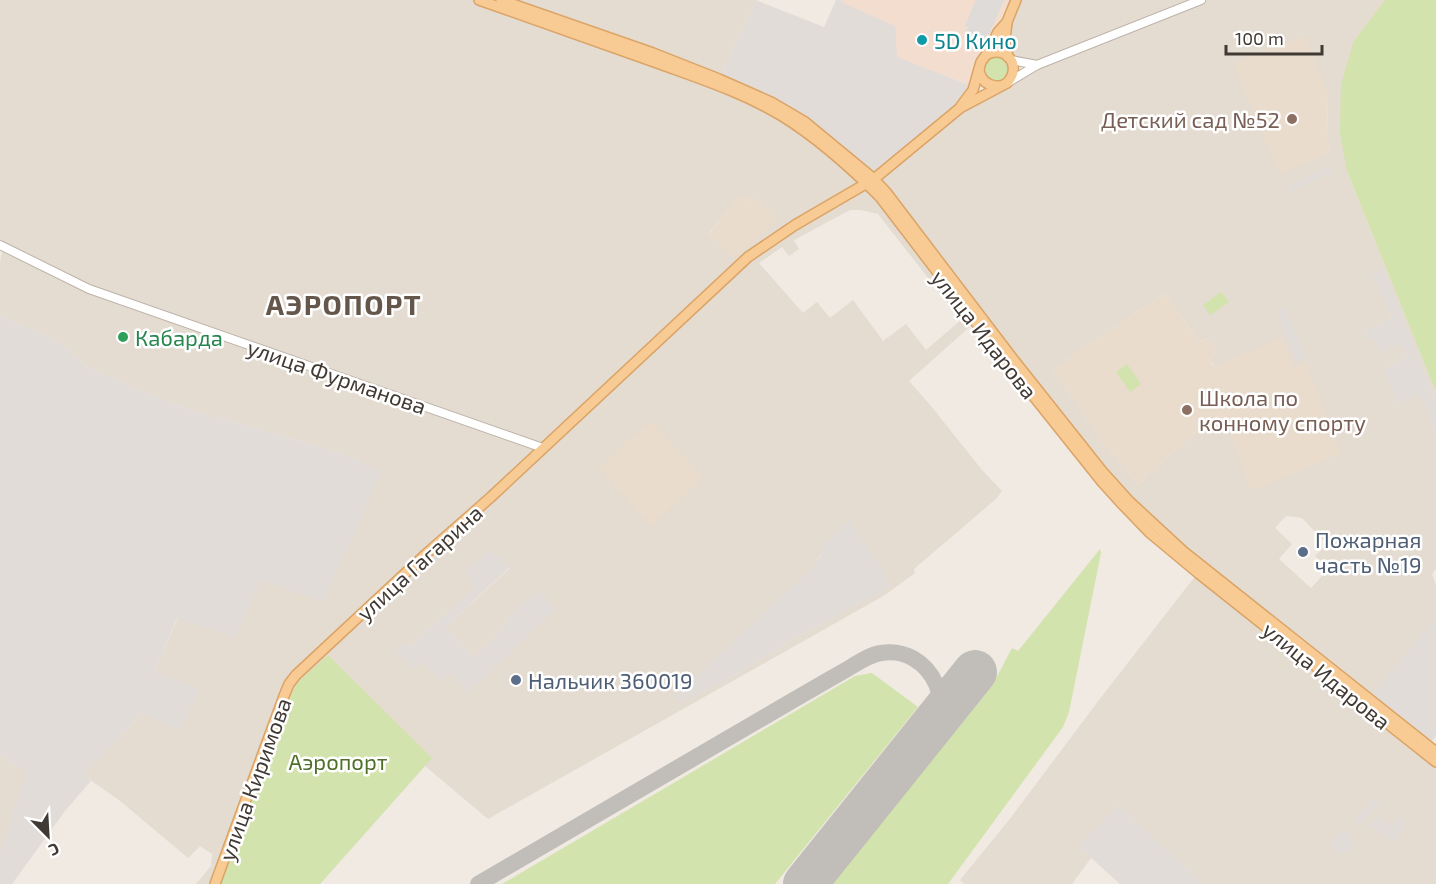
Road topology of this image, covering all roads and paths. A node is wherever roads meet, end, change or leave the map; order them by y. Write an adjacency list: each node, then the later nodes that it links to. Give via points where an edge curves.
1 (479, 0): 12 (main road, улица Идарова, via 752,100 782,116)
2 (501, 0): 12 (main road, улица Идарова, via 653,53 771,102 804,123)
3 (1016, 0): 5 (main road)
4 (1201, 0): 8 (street)
5 (1007, 22): 6 (main road); 7 (main road, via 1005,40)
6 (986, 55): 7 (main road, via 997,52); 9 (main road)
7 (1010, 58): 8 (street); 10 (main road, via 1013,72)
8 (1037, 65): 10 (street)
9 (979, 70): 10 (main road, via 984,81); 11 (main road, via 973,90)
10 (1003, 84): 11 (main road)
11 (960, 108): 12 (main road, улица Гагарина)
12 (871, 181): 14 (main road, улица Гагарина, via 748,257); 16 (main road, улица Идарова, via 886,192 1059,418 1129,501 1182,551); 17 (main road, улица Идарова, via 981,331 1128,511 1198,573)
13 (0, 245): 14 (street, улица Фурманова, via 89,290)
14 (543, 448): 15 (main road, улица Гагарина)
15 (296, 675): 18 (main road, улица Киримова, via 280,706)
16 (1436, 752)
17 (1436, 762)
18 (215, 884)

